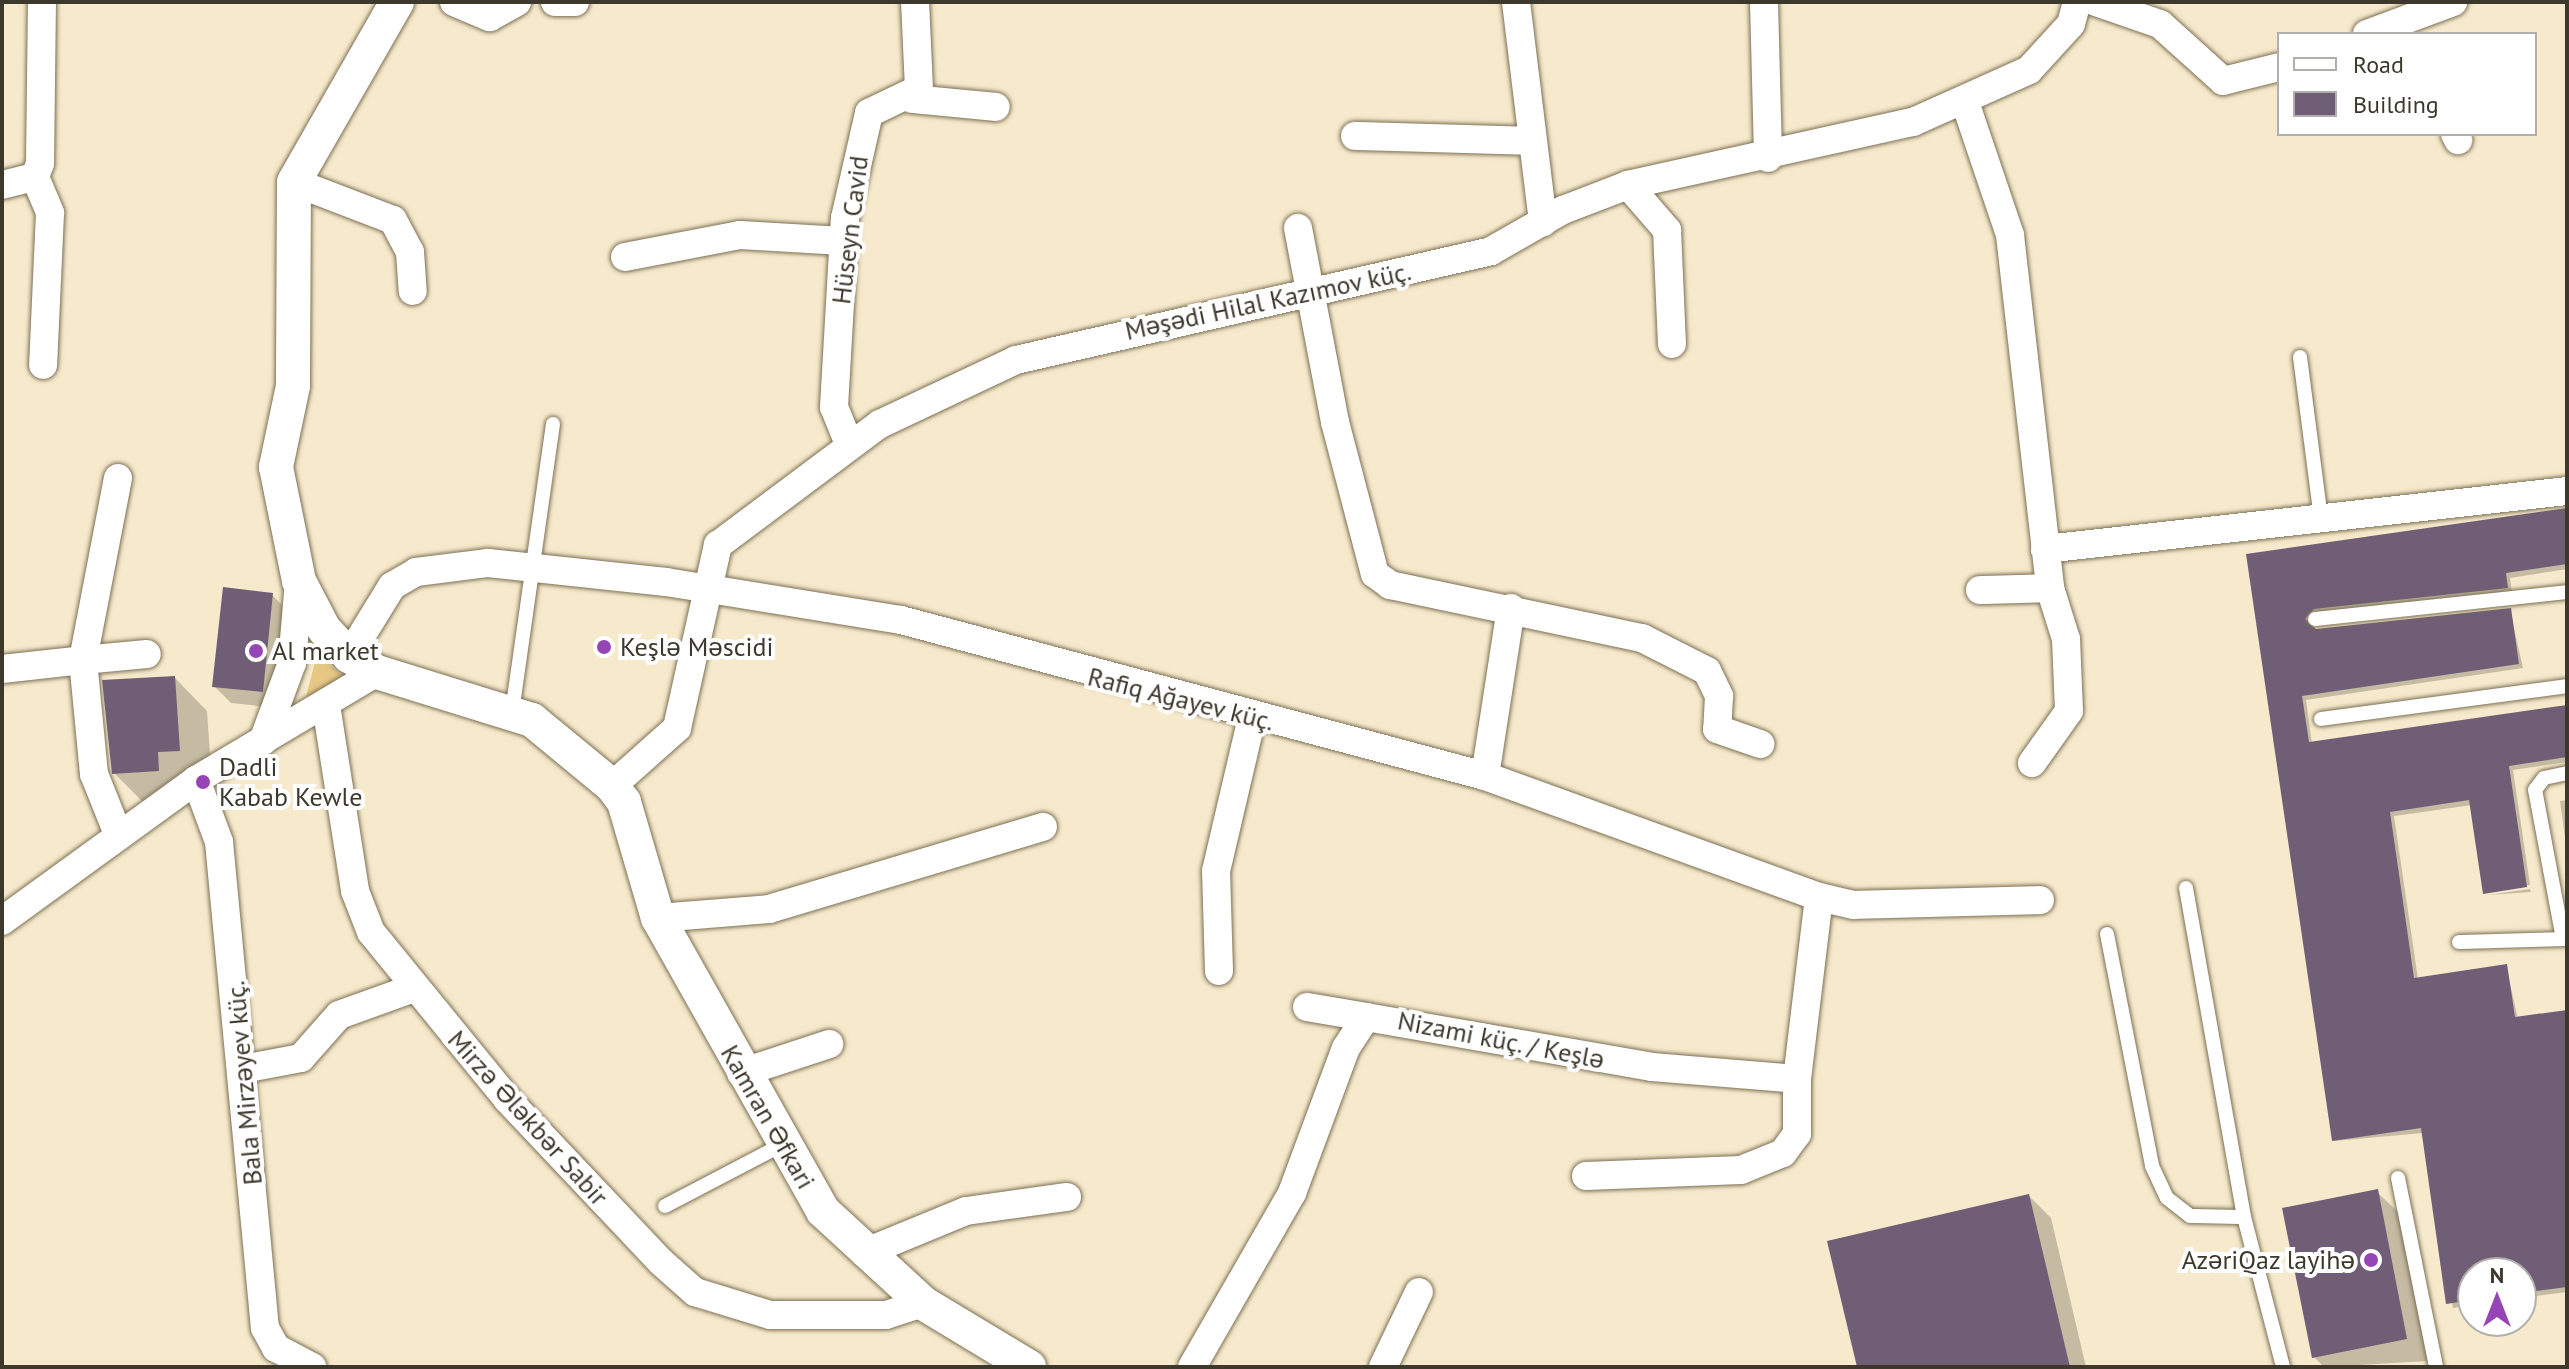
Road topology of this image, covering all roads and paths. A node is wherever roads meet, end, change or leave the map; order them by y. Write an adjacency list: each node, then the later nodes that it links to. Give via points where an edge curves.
1 (42, 2): 22 (street)
2 (397, 2): 23 (street)
3 (454, 2): 4 (street, via 490,17)
4 (517, 2)
5 (555, 2): 6 (street)
6 (575, 2)
7 (915, 2): 16 (street, via 923,75)
8 (1516, 2): 20 (street)
9 (1764, 2): 21 (street)
10 (2077, 2): 17 (street, Məşədi Hilal Kazımov küç., via 2050,54)
11 (2096, 2): 15 (street, via 2160,24 2223,81)
12 (2453, 2): 13 (street)
13 (2419, 25): 14 (street)
14 (2379, 32)
15 (2277, 68)
16 (912, 99): 18 (street); 28 (street, Hüseyn Cavid, via 869,113)
17 (1965, 102): 21 (street, Məşədi Hilal Kazımov küç., via 1841,144); 40 (street, via 2010,235)
18 (996, 107)
19 (1355, 136): 20 (street)
20 (1531, 141): 26 (street)
21 (1768, 158): 25 (street, Məşədi Hilal Kazımov küç.)
22 (35, 177): 24 (street); 34 (street, via 50,213)
23 (294, 182): 30 (street, via 393,220 410,252); 42 (street, via 293,386 276,467)
24 (2, 185)
25 (1628, 185): 26 (street, Məşədi Hilal Kazımov küç.); 32 (street, via 1667,230)
26 (1543, 222): 31 (street, Məşədi Hilal Kazımov küç., via 1491,251)
27 (1298, 228): 31 (street)
28 (843, 241): 29 (street, via 740,235); 36 (street, Hüseyn Cavid, via 834,407)
29 (625, 257)
30 (413, 291)
31 (1313, 292): 36 (street, Məşədi Hilal Kazımov küç., via 1016,360); 47 (street, via 1335,422 1375,574 1390,585)
32 (1672, 344)
33 (2300, 357): 39 (lane)
34 (43, 365)
35 (553, 424): 41 (lane)
36 (849, 444): 44 (street, Məşədi Hilal Kazımov küç., via 730,532)
37 (118, 478): 50 (street)
38 (2567, 491): 39 (street)
39 (2321, 518): 40 (street)
40 (2045, 549): 43 (street)
41 (528, 565): 44 (street, Rafiq Ağayev küç.); 51 (street, Rafiq Ağayev küç., via 416,572 392,586); 55 (lane)
42 (299, 581): 51 (street, via 324,629); 58 (street, via 292,663)
43 (2050, 588): 45 (street); 60 (street, via 2066,639 2069,711)
44 (705, 589): 56 (street, Rafiq Ağayev küç., via 901,620); 64 (street, Məşədi Hilal Kazımov küç., via 677,728)
45 (1980, 590)
46 (2567, 592): 48 (lane)
47 (1511, 608): 59 (street, via 1642,638 1689,660 1707,671 1719,696 1717,729); 62 (street)
48 (2315, 619)
49 (147, 654): 50 (street)
50 (83, 660): 52 (street); 66 (street, via 94,774)
51 (363, 664): 54 (street); 55 (street)
52 (2, 669)
53 (2567, 686): 57 (lane)
54 (326, 705): 58 (street); 76 (street, Mirzə Ələkbər Sabir, via 355,891 371,932)
55 (512, 712): 64 (street)
56 (1252, 717): 62 (street, Rafiq Ağayev küç.); 75 (street, via 1216,871)
57 (2321, 719)
58 (263, 741): 63 (street)
59 (1760, 744)
60 (2032, 763)
61 (2567, 773): 73 (lane, via 2544,778 2535,790)
62 (1485, 776): 68 (street, Rafiq Ağayev küç.)
63 (196, 780): 66 (street); 80 (street, Bala Mirzəyev küç., via 219,842)
64 (612, 786): 70 (street, Kamran Əfkari, via 624,802)
65 (1043, 827): 70 (street, via 769,909)
66 (118, 834): 71 (street)
67 (2186, 888): 88 (lane)
68 (1819, 897): 69 (street, Rafiq Ağayev küç., via 1854,905); 82 (street)
69 (2040, 900)
70 (658, 918): 81 (street, Kamran Əfkari)
71 (2, 921)
72 (2107, 934): 88 (lane, via 2152,1166 2167,1198 2190,1216)
73 (2565, 939): 74 (lane)
74 (2459, 942)
75 (1219, 971)
76 (414, 988): 80 (street, via 339,1015 301,1058); 91 (street, Mirzə Ələkbər Sabir, via 507,1099 695,1292 770,1315 832,1319)
77 (1307, 1007): 78 (street)
78 (1366, 1017): 82 (street, Nizami küç. / Keşlə, via 1652,1067); 94 (street, Nizami küç. / Keşlə, via 1346,1048 1292,1193)
79 (829, 1044): 81 (street)
80 (243, 1069): 92 (street, Bala Mirzəyev küç., via 265,1328 276,1348)
81 (741, 1073): 83 (street, Kamran Əfkari)
82 (1797, 1079): 84 (street, via 1797,1134 1783,1153 1741,1170)
83 (780, 1146): 87 (lane); 89 (street, Kamran Əfkari, via 823,1211)
84 (1586, 1176)
85 (2398, 1178): 97 (lane)
86 (1067, 1197): 89 (street, via 966,1211)
87 (665, 1206)
88 (2244, 1217): 96 (lane)
89 (864, 1253): 91 (street, Kamran Əfkari)
90 (1419, 1292): 95 (street)
91 (923, 1303): 93 (street, Kamran Əfkari)
92 (312, 1367)
93 (1029, 1367)
94 (1192, 1367)
95 (1383, 1367)
96 (2283, 1367)
97 (2436, 1367)

